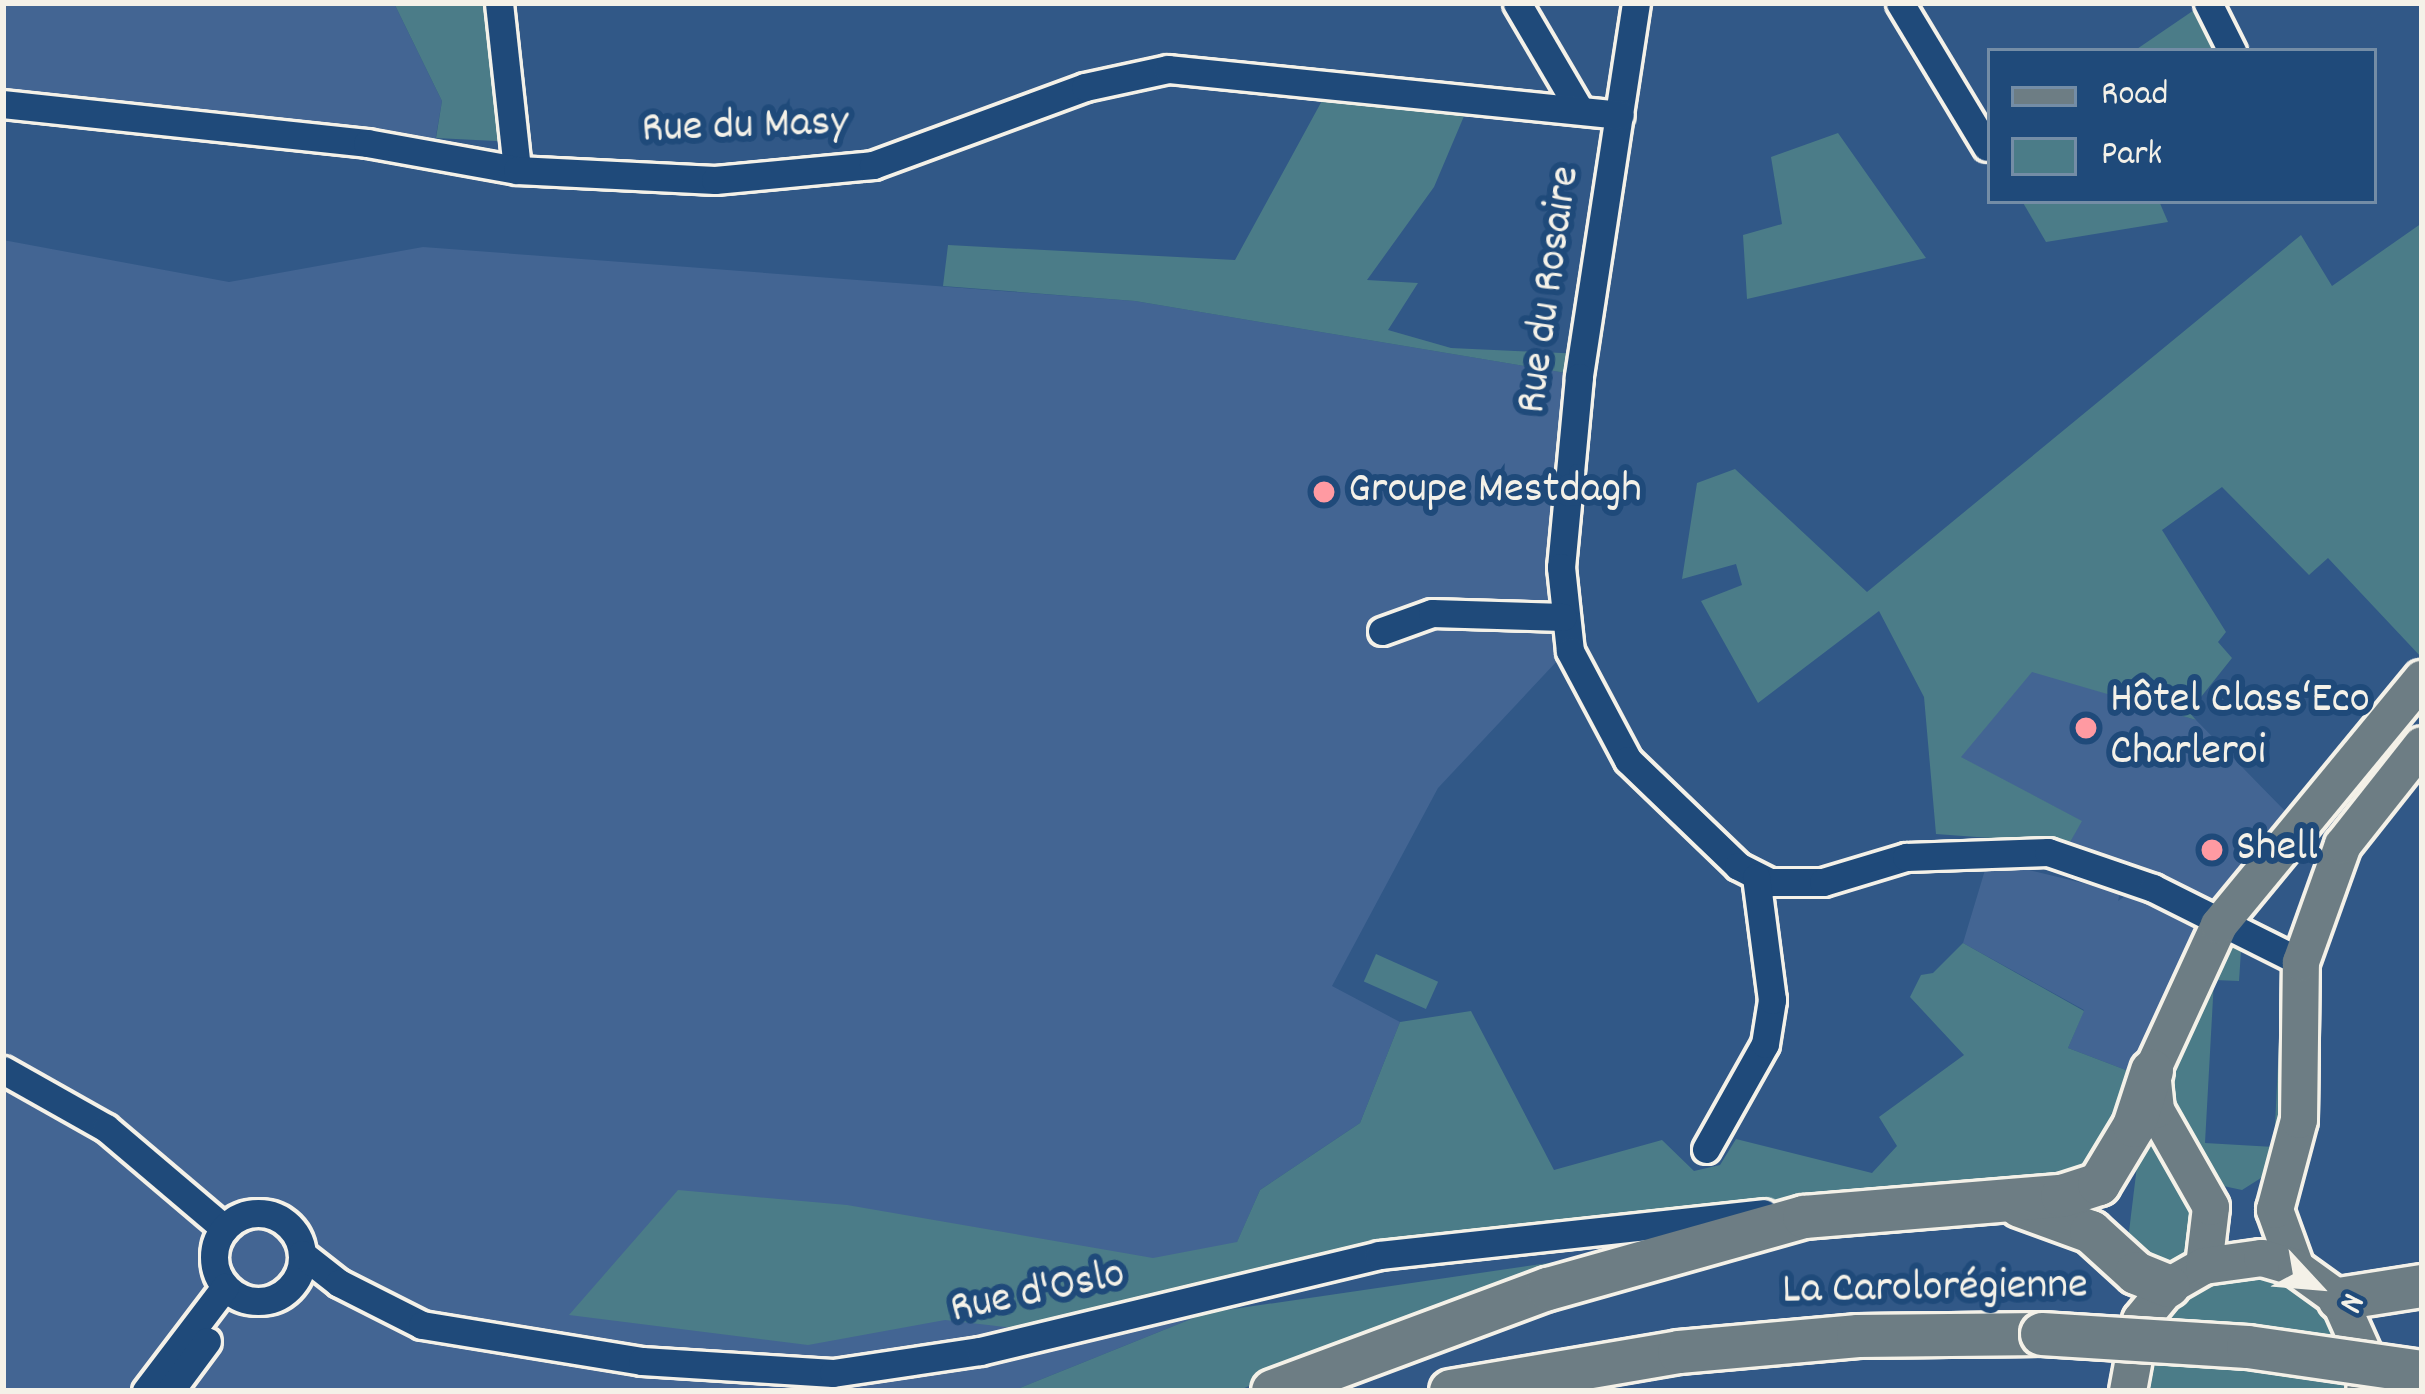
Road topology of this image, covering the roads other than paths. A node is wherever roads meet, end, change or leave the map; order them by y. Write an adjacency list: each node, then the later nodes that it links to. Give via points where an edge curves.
1 (500, 3): 11 (street)
2 (1517, 3): 8 (street)
3 (1636, 3): 9 (street, Rue du Rosaire)
4 (1900, 3): 10 (street)
5 (2208, 3): 6 (street)
6 (2230, 48)
7 (3, 104): 11 (street, Rue du Masy, via 367,143)
8 (1578, 107): 9 (street, Rue du Masy); 11 (street, Rue du Masy, via 1168,69 1085,87 873,165 716,180)
9 (1620, 115): 12 (street, Rue du Rosaire, via 1576,398)
10 (1987, 147)
11 (517, 170)
12 (1563, 617): 13 (street, via 1432,613); 16 (street, Rue du Rosaire, via 1583,684 1628,760)
13 (1382, 631)
14 (2422, 679): 17 (main road)
15 (2422, 745): 18 (main road, via 2343,844)
16 (1756, 877): 17 (street, via 1795,886 1906,857 2048,852 2153,888); 21 (street, via 1772,1000 1765,1044)
17 (2219, 925): 18 (street); 20 (main road)
18 (2301, 962): 26 (main road, via 2299,1120 2275,1210)
19 (3, 1070): 24 (street, via 106,1128)
20 (2152, 1071): 22 (highway, via 2128,1138 2099,1184); 27 (main road, via 2156,1111 2211,1207)
21 (1706, 1149)
22 (2006, 1202): 23 (highway); 27 (highway, via 2091,1232 2136,1273)
23 (1804, 1217): 25 (street, Rue d'Oslo, via 1586,1227 1378,1255 980,1351 833,1373 642,1361 422,1324 339,1283); 34 (highway, via 1548,1289)
24 (224, 1228): 25 (street, via 264,1213 291,1226); 29 (street, via 213,1258)
25 (302, 1254): 29 (street, via 283,1294)
26 (2296, 1268): 27 (main road, via 2262,1258); 30 (main road)
27 (2186, 1276): 36 (main road, via 2141,1320)
28 (2422, 1286): 30 (highway)
29 (231, 1292): 32 (street); 33 (street)
30 (2339, 1299): 37 (main road, via 2358,1328)
31 (2422, 1372): 35 (highway, La Carolorégienne, bridge, via 2248,1347 2042,1334 1858,1336 1678,1352)
32 (146, 1391)
33 (170, 1391)
34 (1273, 1391)
35 (1451, 1391)
36 (2128, 1391)
37 (2365, 1391)

